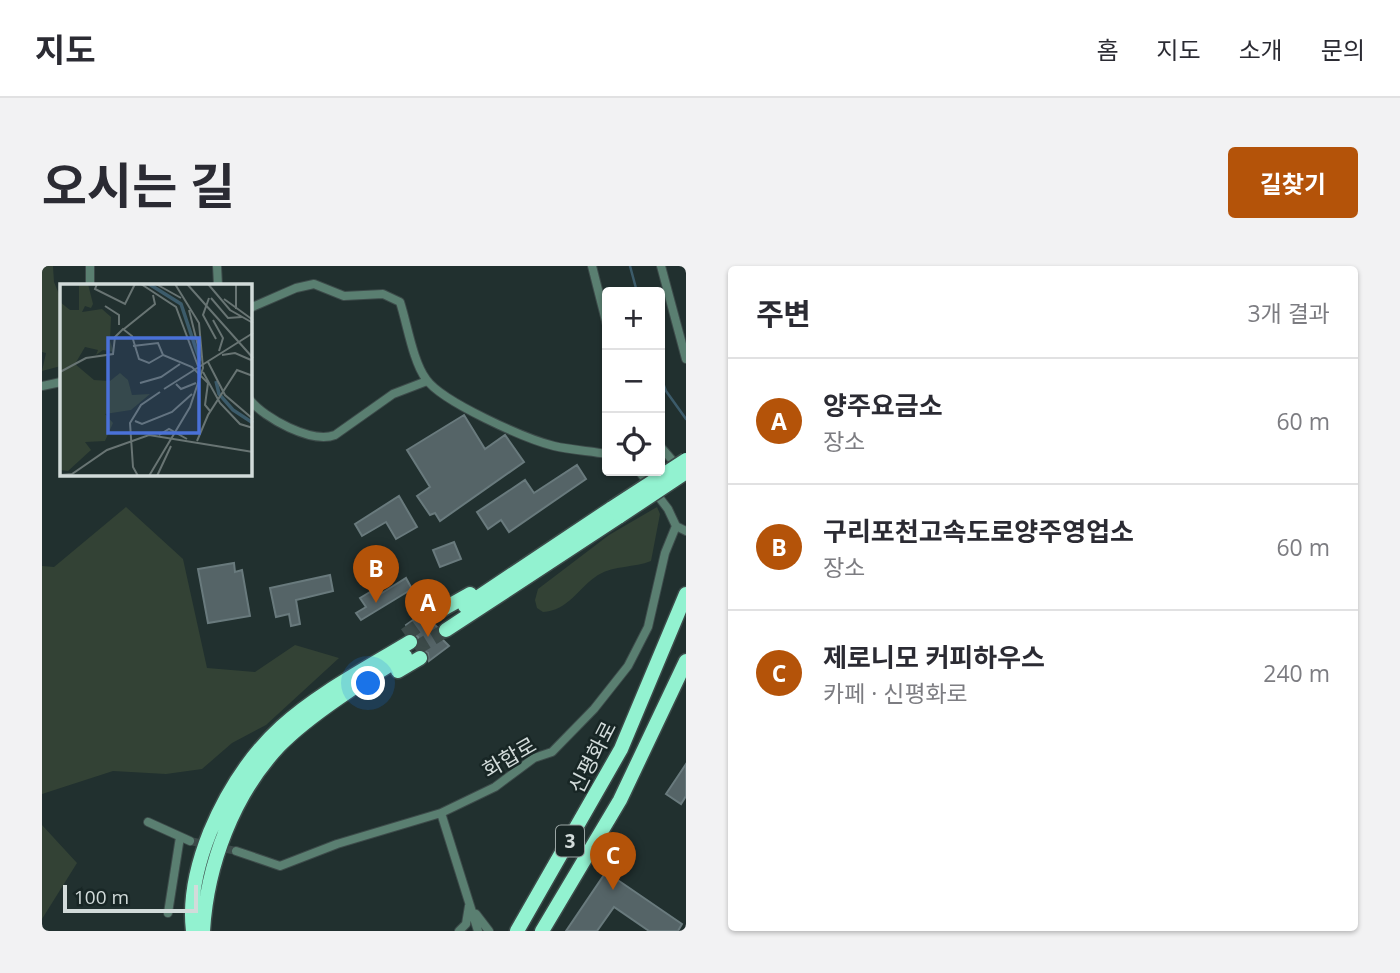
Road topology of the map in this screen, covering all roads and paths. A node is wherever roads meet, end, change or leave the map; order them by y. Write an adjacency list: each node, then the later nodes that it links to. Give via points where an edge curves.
1 (90, 266): 5 (street)
2 (217, 266): 6 (street)
3 (592, 266): 7 (street)
4 (661, 266): 9 (street)
5 (90, 284)
6 (218, 284)
7 (602, 305)
8 (252, 306): 10 (street, via 314,284 344,296 391,295 400,302)
9 (686, 359)
10 (427, 381): 13 (street, via 393,394 324,438 309,437); 15 (street, via 464,407 510,430 553,446)
11 (60, 382): 12 (street)
12 (42, 386)
13 (252, 402)
14 (665, 451): 17 (street)
15 (602, 453)
16 (686, 460): 19 (highway, bridge)
17 (686, 473): 19 (highway, bridge)
18 (643, 476): 20 (street)
19 (616, 512): 19 (highway, via 563,541 442,626 549,565)
20 (676, 526): 21 (street); 24 (street, 화합로, via 648,627 628,666 594,709 552,752)
21 (686, 531)
22 (686, 594): 36 (highway, 신평화로 / 3, via 621,750)
23 (686, 661): 37 (highway, 신평화로 / 3, via 620,800)
24 (441, 813): 28 (street, 화합로, via 280,866); 29 (street)
25 (148, 822): 26 (street)
26 (180, 837): 27 (street); 30 (street)
27 (190, 841)
28 (236, 850)
29 (469, 903): 33 (street, via 466,924); 34 (street); 35 (street)
30 (167, 913)
31 (193, 931): 32 (highway, via 200,859 221,807 258,748 298,712 412,646 278,747 238,803 211,876)
32 (203, 931)
33 (459, 931)
34 (478, 931)
35 (489, 931)
36 (517, 931)
37 (542, 931)

